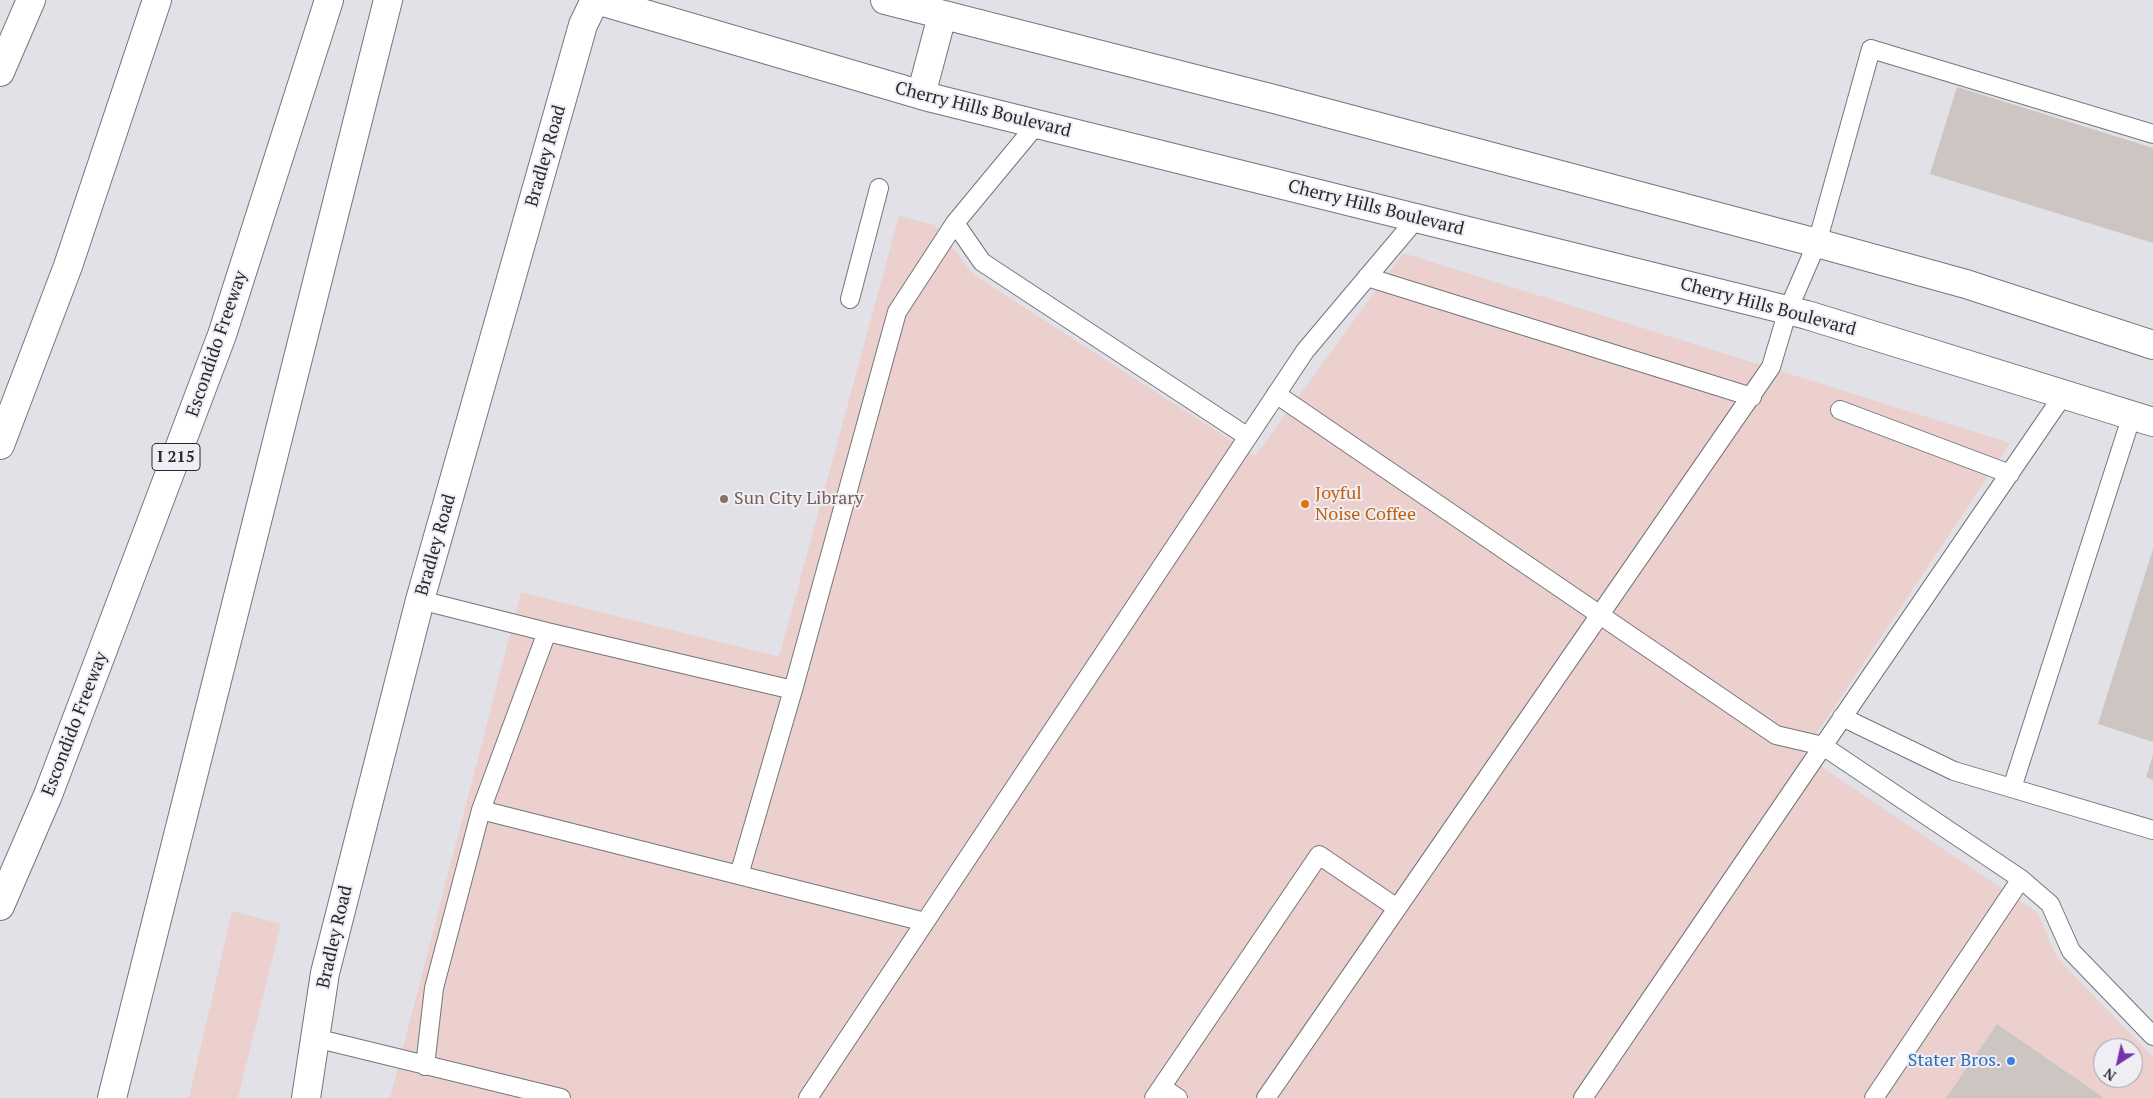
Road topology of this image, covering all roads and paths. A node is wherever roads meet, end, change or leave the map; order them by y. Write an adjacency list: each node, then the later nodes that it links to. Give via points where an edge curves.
1 (31, 0): 8 (main road)
2 (157, 0): 26 (main road, via 68,266)
3 (329, 0): 39 (main road, Escondido Freeway / I 215, via 222,335 48,795)
4 (388, 0): 46 (main road)
5 (596, 0): 9 (main road, Cherry Hills Boulevard); 28 (main road, Bradley Road, via 583,25)
6 (885, 0): 7 (main road)
7 (942, 16): 9 (main road); 15 (main road, via 1274,99)
8 (0, 72)
9 (921, 95): 10 (main road, Cherry Hills Boulevard)
10 (1037, 124): 13 (main road, Cherry Hills Boulevard); 14 (lane)
11 (2153, 134): 15 (lane, via 1871,49)
12 (879, 188): 17 (lane)
13 (1417, 218): 16 (lane); 18 (main road, Cherry Hills Boulevard)
14 (955, 223): 25 (lane, via 982,262); 31 (lane, via 897,312)
15 (1818, 243): 18 (lane); 19 (main road, via 1966,284)
16 (1367, 277): 20 (lane, via 1305,351); 22 (lane)
17 (850, 299)
18 (1788, 310): 21 (main road, Cherry Hills Boulevard); 22 (lane, via 1771,367)
19 (2153, 345)
20 (1276, 394): 25 (lane); 29 (lane)
21 (2064, 394): 24 (main road, Cherry Hills Boulevard); 27 (lane)
22 (1752, 397): 29 (lane)
23 (1840, 410): 27 (lane)
24 (2142, 418): 34 (lane)
25 (1248, 437): 41 (lane)
26 (0, 445)
27 (2010, 474): 32 (lane)
28 (420, 600): 30 (lane); 43 (main road, Bradley Road, via 325,973)
29 (1601, 616): 33 (lane, via 1776,734); 40 (lane)
30 (546, 632): 31 (lane); 35 (lane)
31 (793, 690): 37 (lane)
32 (1842, 717): 33 (lane); 34 (lane, via 1954,771)
33 (1823, 746): 38 (lane); 52 (lane)
34 (2012, 788): 36 (lane)
35 (480, 810): 37 (lane); 44 (lane, via 434,988)
36 (2153, 830)
37 (739, 875): 41 (lane)
38 (2021, 879): 42 (lane, via 2050,904 2071,951); 53 (lane)
39 (0, 906)
40 (1397, 908): 45 (lane, via 1319,855); 51 (lane)
41 (925, 922): 49 (lane)
42 (2153, 1036)
43 (315, 1038): 44 (lane); 47 (main road, Bradley Road)
44 (425, 1066): 48 (lane)
45 (1158, 1093): 50 (lane)
46 (112, 1098)
47 (306, 1098)
48 (561, 1098)
49 (808, 1098)
50 (1178, 1098)
51 (1266, 1098)
52 (1583, 1098)
53 (1874, 1098)

